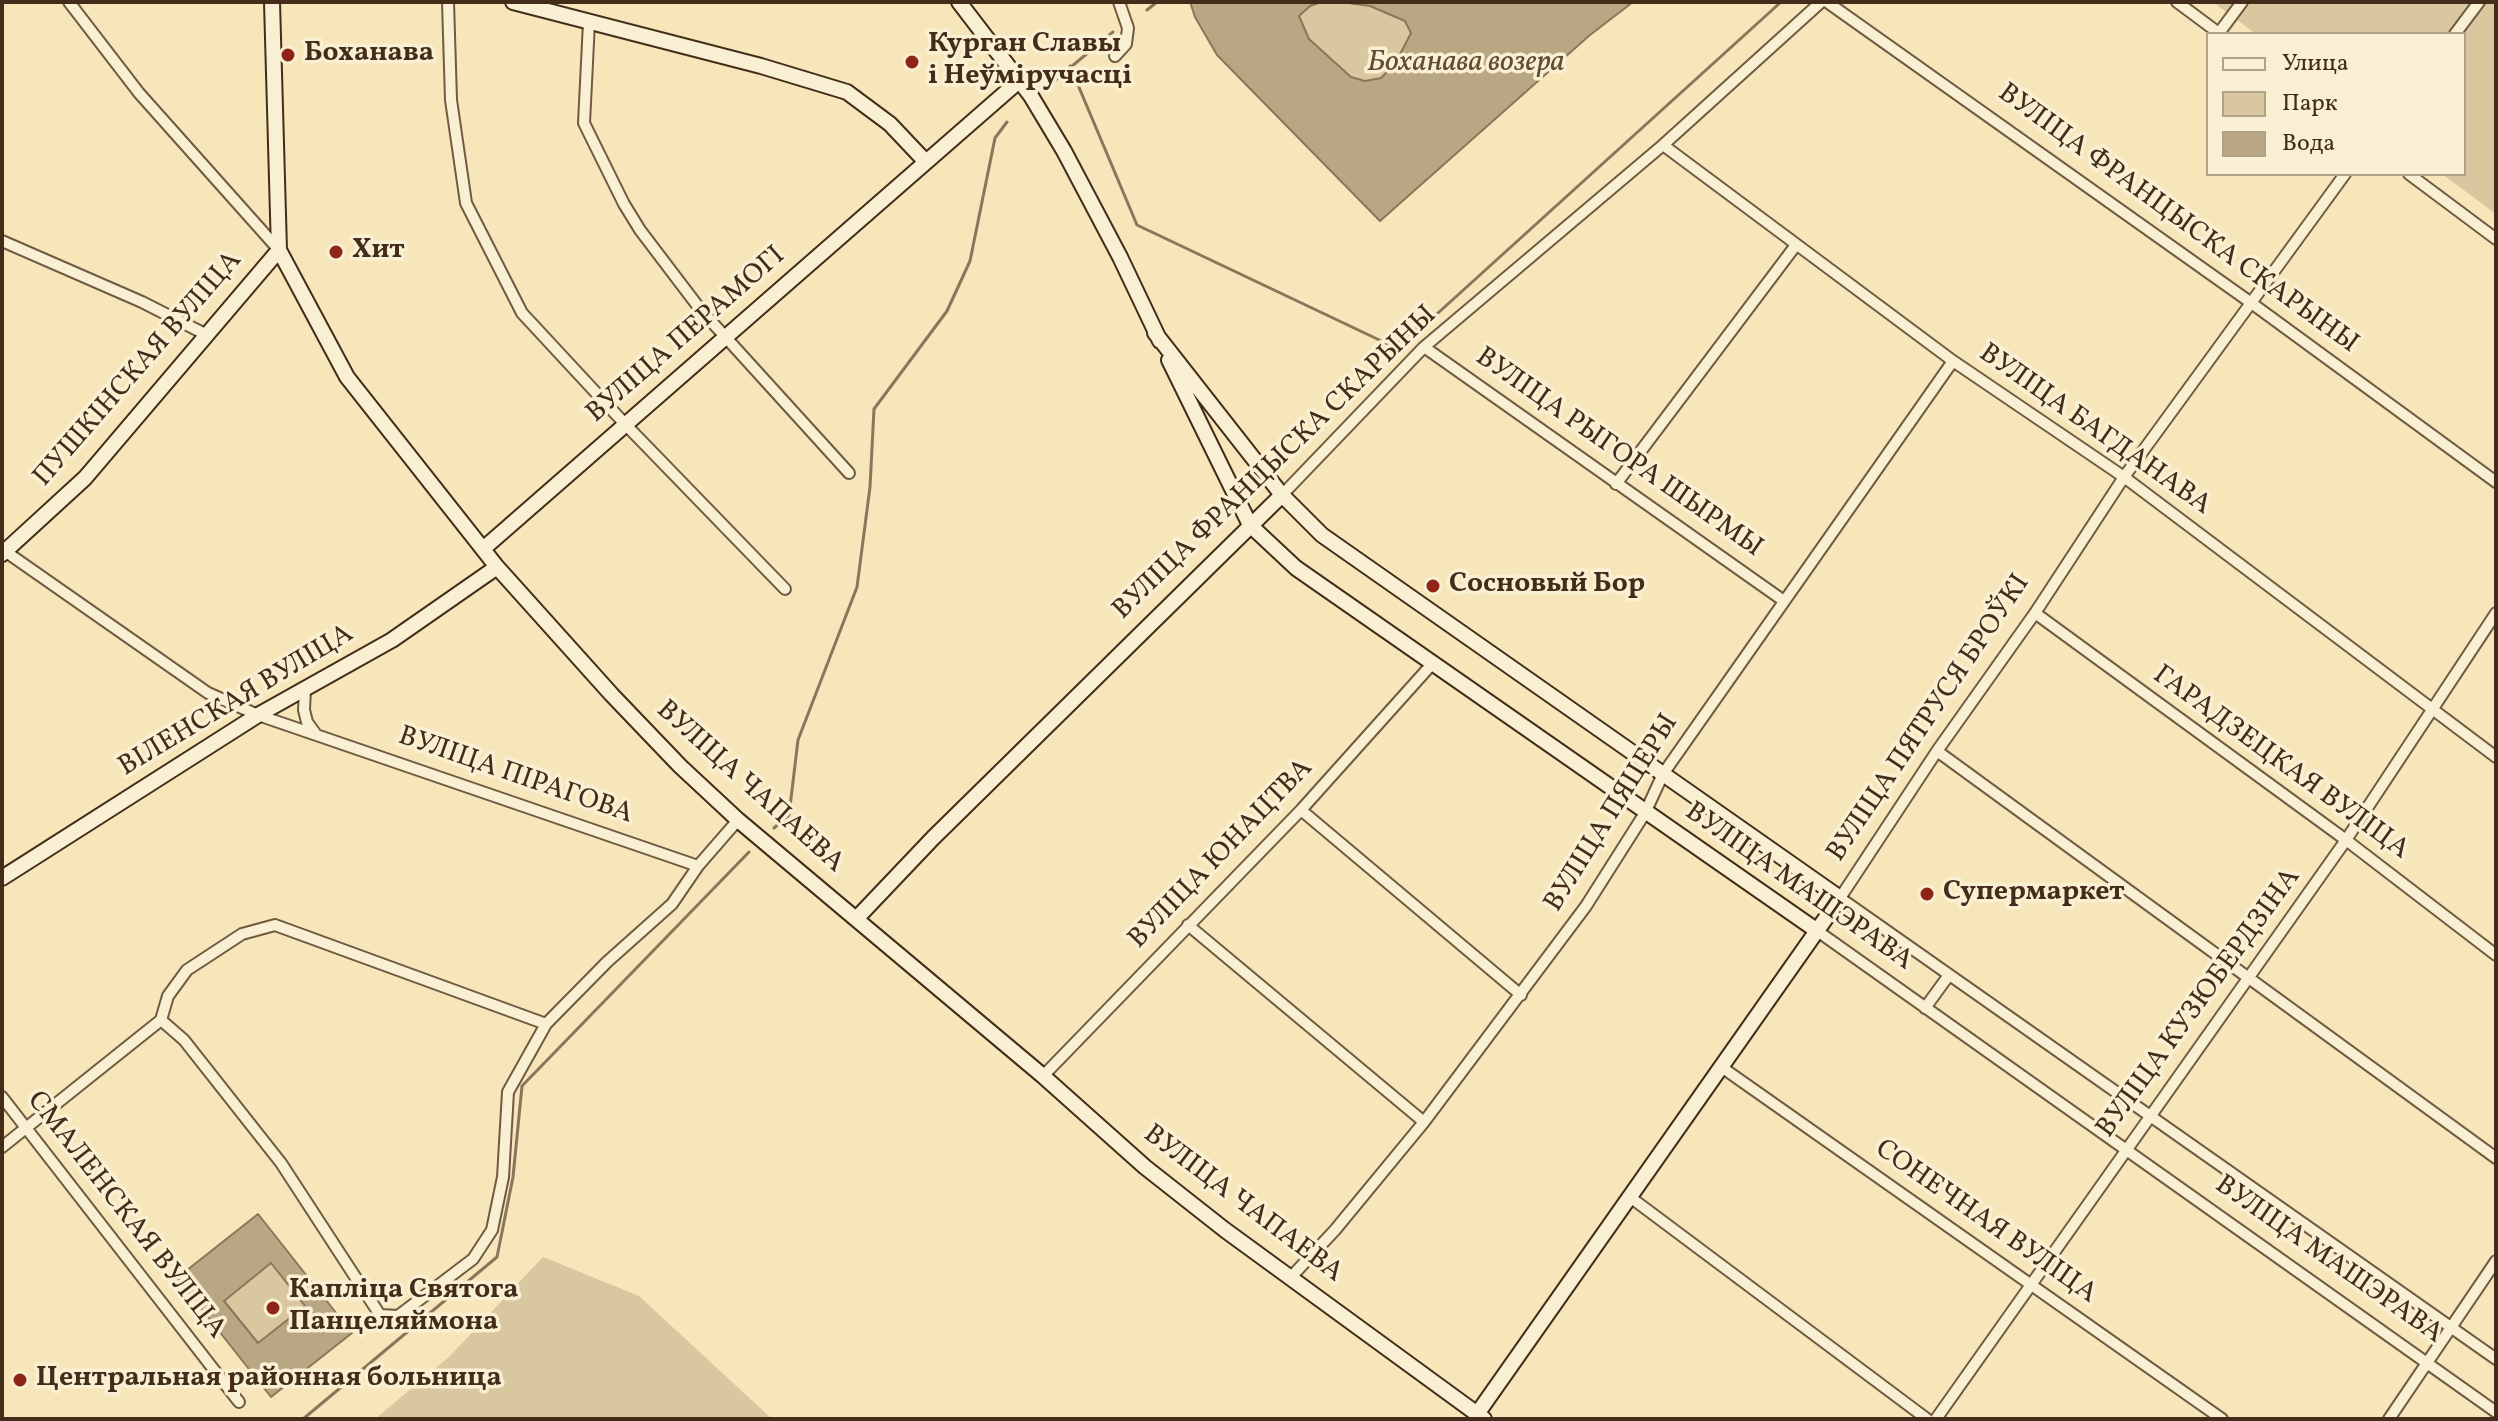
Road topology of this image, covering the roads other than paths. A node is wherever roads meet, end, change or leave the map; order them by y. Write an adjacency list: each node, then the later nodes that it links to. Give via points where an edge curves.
1 (69, 2): 24 (street, via 139,93)
2 (272, 2): 24 (street, ВУЛІЦА ЧАПАЕВА)
3 (448, 2): 31 (street, via 451,100 466,203 522,313)
4 (513, 2): 11 (street)
5 (1119, 2): 15 (street, via 1128,28 1126,44)
6 (1824, 2): 17 (street, ВУЛІЦА ФРАНЦЫСКА СКАРЫНЫ); 25 (street, ВУЛІЦА ФРАНЦЫСКА СКАРЫНЫ)
7 (2177, 2): 12 (street)
8 (2242, 2): 13 (street)
9 (2479, 2): 14 (street)
10 (962, 3): 16 (street, ВУЛІЦА МАШЭРАВА)
11 (589, 22): 18 (street, via 847,92 890,124); 28 (street, via 584,123 640,230)
12 (2217, 32)
13 (2221, 32)
14 (2456, 32)
15 (1115, 56)
16 (1020, 80): 18 (street, ВУЛІЦА ПЕРАМОГІ); 26 (street, ВУЛІЦА МАШЭРАВА, via 1064,151)
17 (1663, 145): 23 (street, ВУЛІЦА БАГДАНАВА); 29 (street, ВУЛІЦА ФРАНЦЫСКА СКАРЫНЫ)
18 (925, 161): 28 (street, ВУЛІЦА ПЕРАМОГІ)
19 (2344, 176): 25 (street, ВУЛІЦА ПЯТРУСЯ БРОЎКІ)
20 (2412, 176): 21 (street)
21 (2496, 239)
22 (2, 241): 27 (street)
23 (1796, 245): 30 (street, ВУЛІЦА БАГДАНАВА); 35 (street)
24 (279, 250): 27 (street, ПУШКІНСКАЯ ВУЛІЦА); 38 (street, ВУЛІЦА ЧАПАЕВА, via 347,377)
25 (2250, 302): 33 (street, ВУЛІЦА ПЯТРУСЯ БРОЎКІ); 34 (street, ВУЛІЦА ФРАНЦЫСКА СКАРЫНЫ)
26 (1155, 333): 36 (street, ВУЛІЦА МАШЭРАВА); 37 (street, ВУЛІЦА МАШЭРАВА)
27 (205, 334): 39 (street, ПУШКІНСКАЯ ВУЛІЦА, via 85,478)
28 (725, 337): 31 (street, ВУЛІЦА ПЕРАМОГІ); 32 (street)
29 (1424, 347): 35 (street, ВУЛІЦА РЫГОРА ШЫРМЫ); 36 (street, ВУЛІЦА ФРАНЦЫСКА СКАРЫНЫ)
30 (1953, 361): 33 (street, ВУЛІЦА БАГДАНАВА); 42 (street, ВУЛІЦА ПЯЦЕРЫ)
31 (625, 424): 38 (street, ВУЛІЦА ПЕРАМОГІ); 41 (street)
32 (849, 473)
33 (2124, 477): 43 (street, ВУЛІЦА ПЯТРУСЯ БРОЎКІ); 47 (street, ВУЛІЦА БАГДАНАВА)
34 (2496, 482)
35 (1616, 484): 42 (street, ВУЛІЦА РЫГОРА ШЫРМЫ)
36 (1282, 495): 37 (street, ВУЛІЦА ФРАНЦЫСКА СКАРЫНЫ); 52 (street, ВУЛІЦА МАШЭРАВА, via 1322,535)
37 (1250, 525): 45 (street, ВУЛІЦА МАШЭРАВА, via 1296,568); 60 (street, ВУЛІЦА ФРАНЦЫСКА СКАРЫНЫ)
38 (483, 549): 40 (street, ВУЛІЦА ЧАПАЕВА)
39 (3, 552): 48 (street, ВУЛІЦА ПІРАГОВА, via 208,693)
40 (497, 567): 46 (street, ВІЛЕНСКАЯ ВУЛІЦА, via 392,640); 55 (street, ВУЛІЦА ЧАПАЕВА, via 621,705)
41 (785, 589)
42 (1784, 601): 52 (street, ВУЛІЦА ПЯЦЕРЫ)
43 (2035, 613): 50 (street, ВУЛІЦА ПЯТРУСЯ БРОЎКІ); 56 (street, ГАРАДЗЕЦКАЯ ВУЛІЦА)
44 (2496, 613): 47 (street, ВУЛІЦА КУЗЮБЕРДЗІНА)
45 (1432, 664): 53 (street, ВУЛІЦА ЮНАЦТВА); 54 (street, ВУЛІЦА МАШЭРАВА)
46 (305, 689): 48 (street, ВІЛЕНСКАЯ ВУЛІЦА); 49 (street, via 304,710)
47 (2433, 712): 51 (street, ВУЛІЦА БАГДАНАВА); 56 (street, ВУЛІЦА КУЗЮБЕРДЗІНА)
48 (258, 715): 49 (street, ВУЛІЦА ПІРАГОВА); 58 (street, ВІЛЕНСКАЯ ВУЛІЦА)
49 (315, 733): 57 (street, ВУЛІЦА ПІРАГОВА)
50 (1937, 751): 59 (street, ВУЛІЦА ПЯТРУСЯ БРОЎКІ); 65 (street)
51 (2496, 757)
52 (1663, 774): 54 (street, ВУЛІЦА ПЯЦЕРЫ); 59 (street, ВУЛІЦА МАШЭРАВА)
53 (1301, 810): 61 (street, ВУЛІЦА ЮНАЦТВА); 66 (street)
54 (1645, 813): 62 (street, ВУЛІЦА МАШЭРАВА); 66 (street, ВУЛІЦА ПЯЦЕРЫ)
55 (738, 820): 57 (street); 60 (street, ВУЛІЦА ЧАПАЕВА)
56 (2346, 840): 63 (street, ГАРАДЗЕЦКАЯ ВУЛІЦА); 65 (street, ВУЛІЦА КУЗЮБЕРДЗІНА)
57 (698, 866): 69 (street, via 672,904)
58 (2, 878)
59 (1840, 898): 62 (street, ВУЛІЦА ПЯТРУСЯ БРОЎКІ); 64 (street, ВУЛІЦА МАШЭРАВА)
60 (857, 918): 71 (street, ВУЛІЦА ЧАПАЕВА)
61 (1188, 925): 71 (street, ВУЛІЦА ЮНАЦТВА); 74 (street)
62 (1816, 930): 67 (street, ВУЛІЦА МАШЭРАВА); 70 (street, ВУЛІЦА ПЯТРУСЯ БРОЎКІ)
63 (2496, 955)
64 (1949, 975): 67 (street); 73 (street, ВУЛІЦА МАШЭРАВА)
65 (2247, 978): 73 (street, ВУЛІЦА КУЗЮБЕРДЗІНА); 78 (street)
66 (1521, 995): 74 (street, ВУЛІЦА ПЯЦЕРЫ)
67 (1925, 1008): 77 (street, ВУЛІЦА МАШЭРАВА)
68 (161, 1020): 69 (street, via 168,996 187,970 242,934 275,925); 69 (street, via 184,1040 281,1163 380,1315 398,1316 473,1259 492,1230 503,1177 508,1092); 75 (street)
69 (546, 1024)
70 (1720, 1066): 79 (street, ВУЛІЦА ПЯТРУСЯ БРОЎКІ); 82 (street, СОНЕЧНАЯ ВУЛІЦА)
71 (1043, 1076): 81 (street, ВУЛІЦА ЧАПАЕВА, via 1145,1167)
72 (2, 1097): 75 (street, СМАЛЕНСКАЯ ВУЛІЦА)
73 (2149, 1117): 77 (street, ВУЛІЦА КУЗЮБЕРДЗІНА); 83 (street, ВУЛІЦА МАШЭРАВА)
74 (1424, 1122): 81 (street, ВУЛІЦА ПЯЦЕРЫ)
75 (26, 1127): 76 (street); 86 (street, СМАЛЕНСКАЯ ВУЛІЦА)
76 (2, 1147)
77 (2125, 1150): 82 (street, ВУЛІЦА КУЗЮБЕРДЗІНА); 85 (street, ВУЛІЦА МАШЭРАВА)
78 (2496, 1158)
79 (1630, 1197): 88 (street, ВУЛІЦА ПЯТРУСЯ БРОЎКІ); 89 (street)
80 (2496, 1261): 83 (street)
81 (1292, 1276): 88 (street, ВУЛІЦА ЧАПАЕВА)
82 (2030, 1285): 90 (street, ВУЛІЦА КУЗЮБЕРДЗІНА); 91 (street, СОНЕЧНАЯ ВУЛІЦА)
83 (2451, 1328): 84 (street, ВУЛІЦА МАШЭРАВА); 85 (street)
84 (2496, 1359)
85 (2427, 1363): 87 (street, ВУЛІЦА МАШЭРАВА); 92 (street)
86 (239, 1402)
87 (2496, 1412)
88 (1481, 1416)
89 (1927, 1419)
90 (1936, 1419)
91 (2222, 1419)
92 (2389, 1419)

